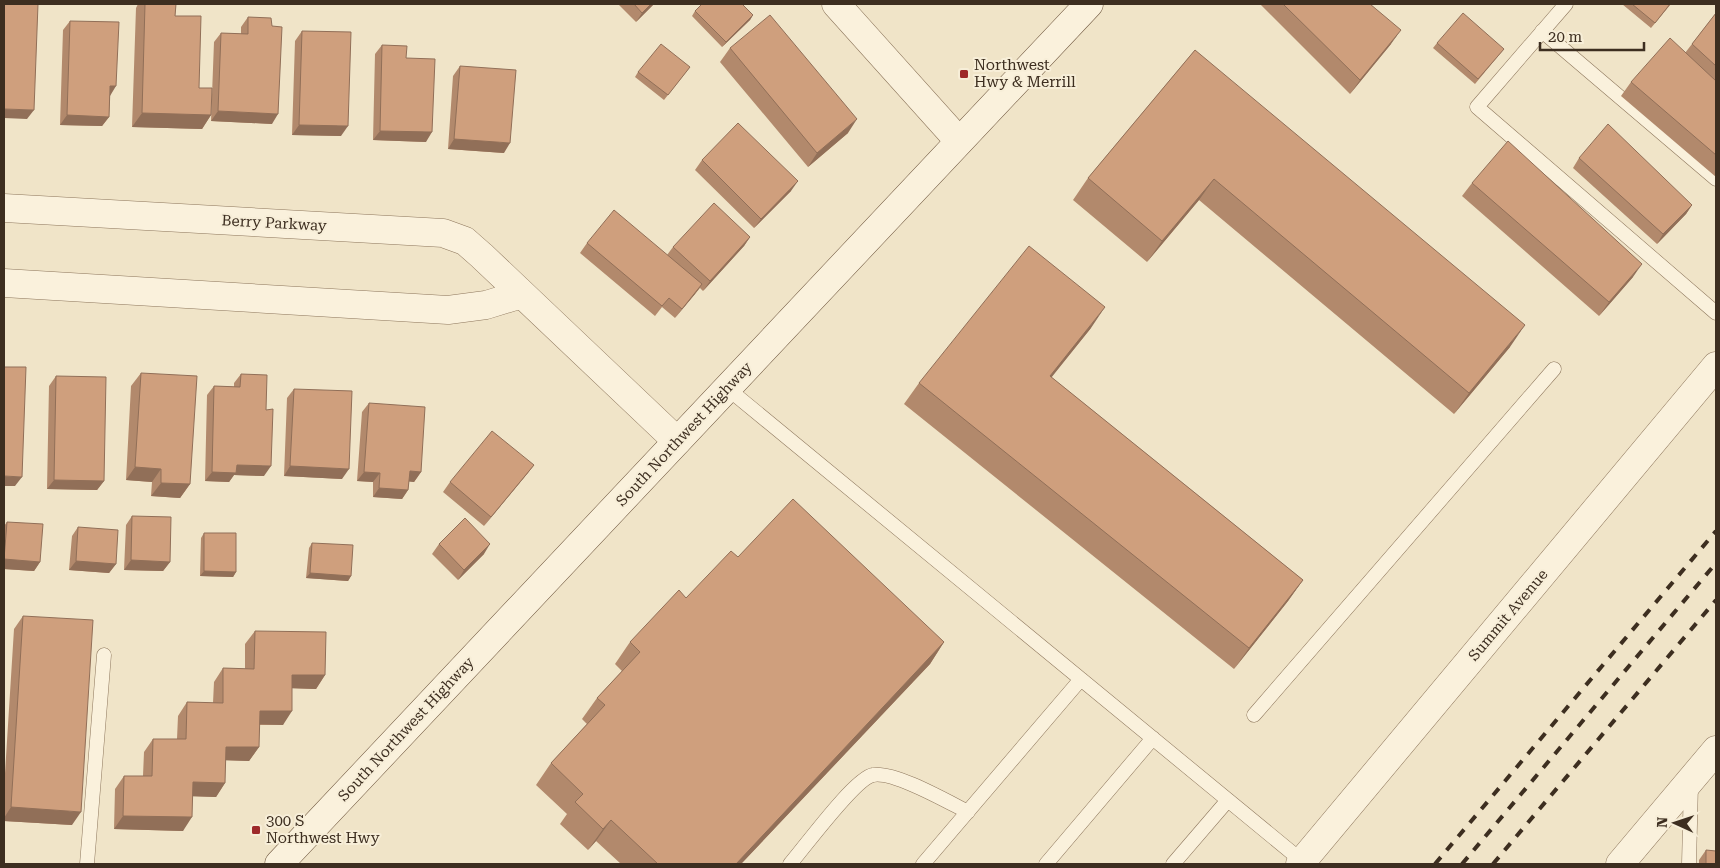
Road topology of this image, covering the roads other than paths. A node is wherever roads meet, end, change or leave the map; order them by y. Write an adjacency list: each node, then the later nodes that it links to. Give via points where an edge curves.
1 (836, 4): 5 (street)
2 (1089, 4): 5 (street, South Northwest Highway)
3 (1566, 4): 4 (lane)
4 (1542, 32): 6 (lane); 10 (lane, via 1477,107)
5 (959, 141): 13 (street, South Northwest Highway)
6 (1716, 179)
7 (4, 208): 9 (street, Berry Parkway, via 443,233 465,241)
8 (4, 283): 9 (street, via 448,310 486,305)
9 (522, 294): 14 (street, Berry Parkway)
10 (1716, 313)
11 (1716, 366): 23 (street, Summit Avenue)
12 (1554, 369): 17 (lane)
13 (727, 388): 14 (street, South Northwest Highway); 16 (lane)
14 (677, 440): 25 (street, South Northwest Highway)
15 (104, 655): 24 (lane)
16 (1081, 679): 18 (lane); 22 (lane)
17 (1254, 715)
18 (1153, 738): 21 (lane); 28 (lane)
19 (1716, 750): 20 (street)
20 (1691, 781): 30 (street); 31 (lane)
21 (1228, 800): 23 (lane); 29 (lane)
22 (968, 812): 26 (lane, via 888,776 872,775 856,786); 27 (lane)
23 (1301, 863)
24 (87, 864)
25 (279, 864)
26 (790, 864)
27 (924, 864)
28 (1046, 864)
29 (1173, 864)
30 (1620, 864)
31 (1689, 864)

